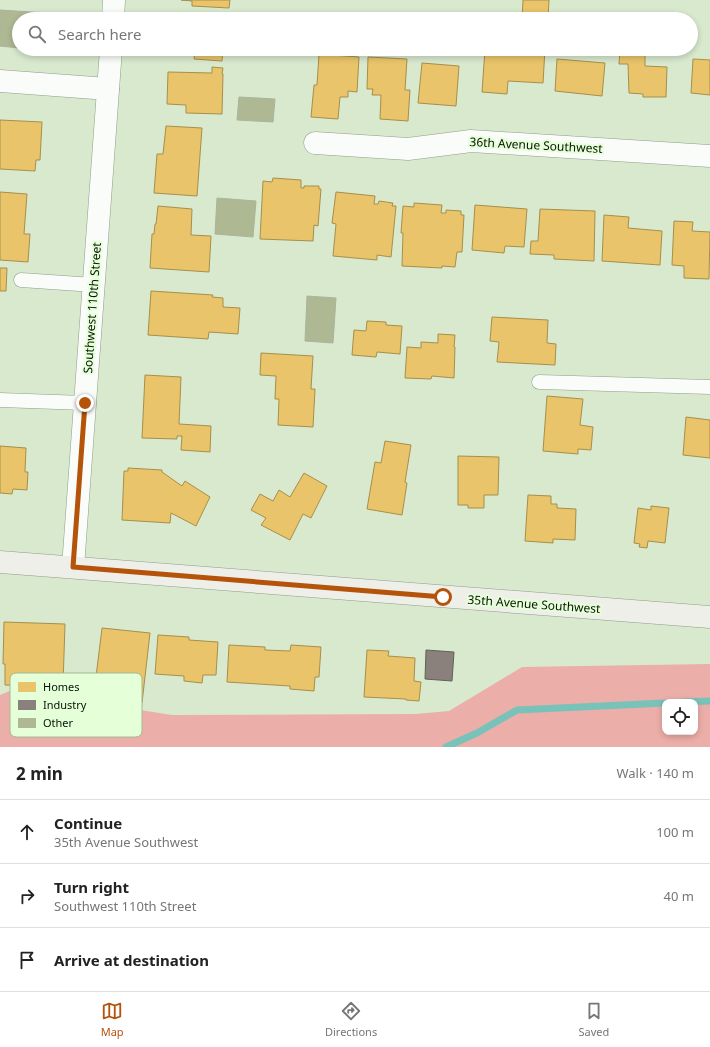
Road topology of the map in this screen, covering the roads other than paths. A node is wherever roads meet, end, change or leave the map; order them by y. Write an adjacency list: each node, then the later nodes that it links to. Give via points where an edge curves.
1 (114, 0): 2 (street)
2 (113, 12)
3 (110, 56): 5 (street, Southwest 110th Street)
4 (0, 81): 5 (street)
5 (108, 89): 9 (street, Southwest 110th Street)
6 (315, 143): 7 (street, 36th Avenue Southwest, via 408,149 471,140)
7 (710, 156)
8 (21, 280): 9 (lane)
9 (94, 285): 13 (street, Southwest 110th Street)
10 (539, 382): 11 (lane)
11 (710, 387)
12 (0, 400): 13 (lane)
13 (85, 403): 15 (street, Southwest 110th Street)
14 (0, 562): 15 (street, 35th Avenue Southwest)
15 (73, 567): 16 (street, 35th Avenue Southwest)
16 (710, 618)

